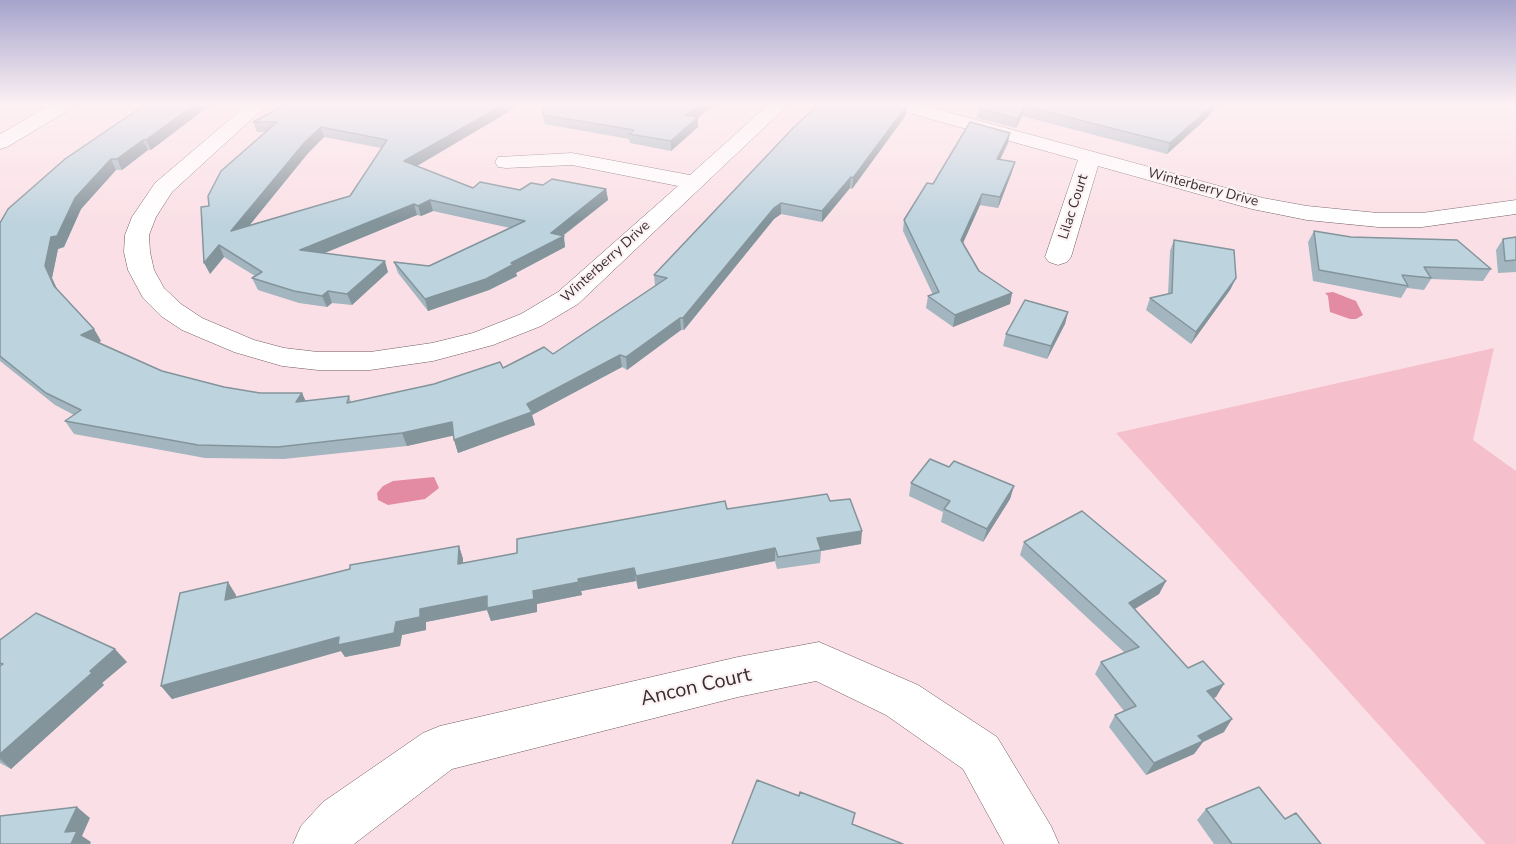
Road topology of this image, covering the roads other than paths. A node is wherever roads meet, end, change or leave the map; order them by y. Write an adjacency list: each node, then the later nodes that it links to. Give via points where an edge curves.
1 (214, 143): 6 (street, Winterberry Drive, via 163,188 144,217 137,236 141,270 153,292 192,324 243,346 282,357 318,361 370,362 433,352 483,339 531,320 568,298)
2 (736, 143): 6 (street, Winterberry Drive)
3 (1041, 143): 4 (street, Winterberry Drive)
4 (1090, 157): 7 (street, Winterberry Drive, via 1260,204 1307,213 1422,220); 8 (street, Lilac Court)
5 (506, 162): 6 (street, via 572,159)
6 (693, 182)
7 (1516, 207)
8 (1058, 257)
9 (319, 844): 10 (street, Ancon Court, via 341,820 440,749 819,661 902,700 980,753)
10 (1033, 844)

